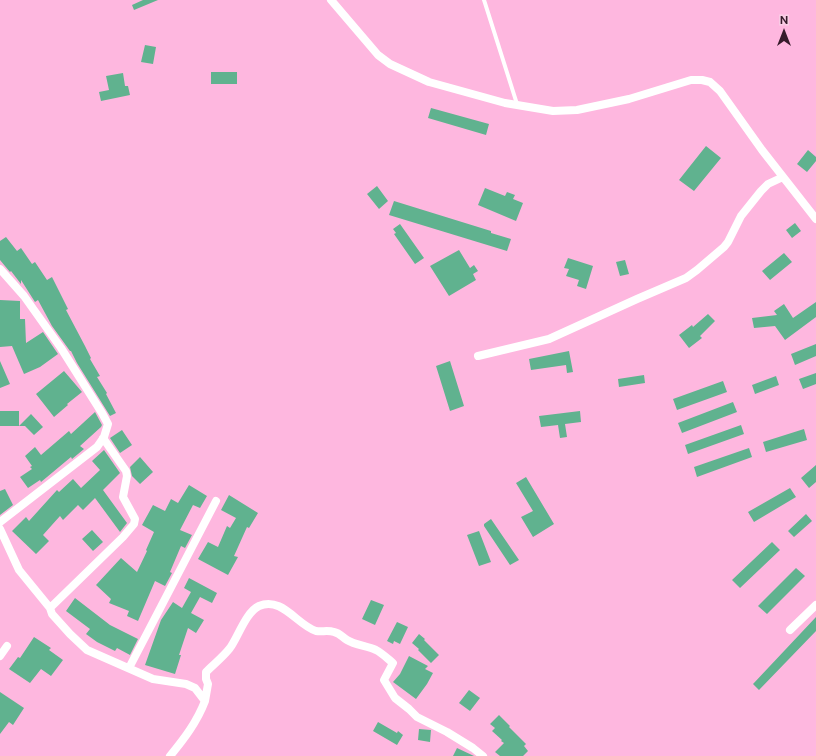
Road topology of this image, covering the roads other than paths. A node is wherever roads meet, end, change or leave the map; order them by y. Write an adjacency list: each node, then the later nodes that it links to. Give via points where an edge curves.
1 (331, 0): 3 (street, via 378,55 390,64 443,87)
2 (484, 0): 3 (lane)
3 (518, 105): 4 (street, via 553,111 583,110 691,80 710,82 720,91)
4 (783, 177): 5 (street); 7 (street, via 768,184 761,191 742,216 724,247 686,278 549,339)
5 (816, 219)
6 (0, 269): 8 (street, via 24,296 61,348 102,413 108,424)
7 (478, 356)
8 (103, 438): 10 (street, via 86,457); 13 (street, via 126,471 123,497 134,518 134,524 124,537)
9 (216, 501): 17 (street)
10 (0, 522)
11 (0, 529): 13 (street, via 19,570)
12 (816, 605): 14 (street)
13 (50, 608): 17 (street, via 52,614 87,650)
14 (790, 630)
15 (6, 646): 16 (street)
16 (0, 656)
17 (129, 668): 18 (street, via 153,679 186,684 195,688)
18 (205, 701): 19 (street, via 184,739); 20 (street, via 208,684 206,672 230,648 251,613 263,605 276,605 307,627 316,631 340,634 347,640 377,650 393,663 384,680 395,698 417,718 447,732)
19 (170, 756)
20 (484, 756)

